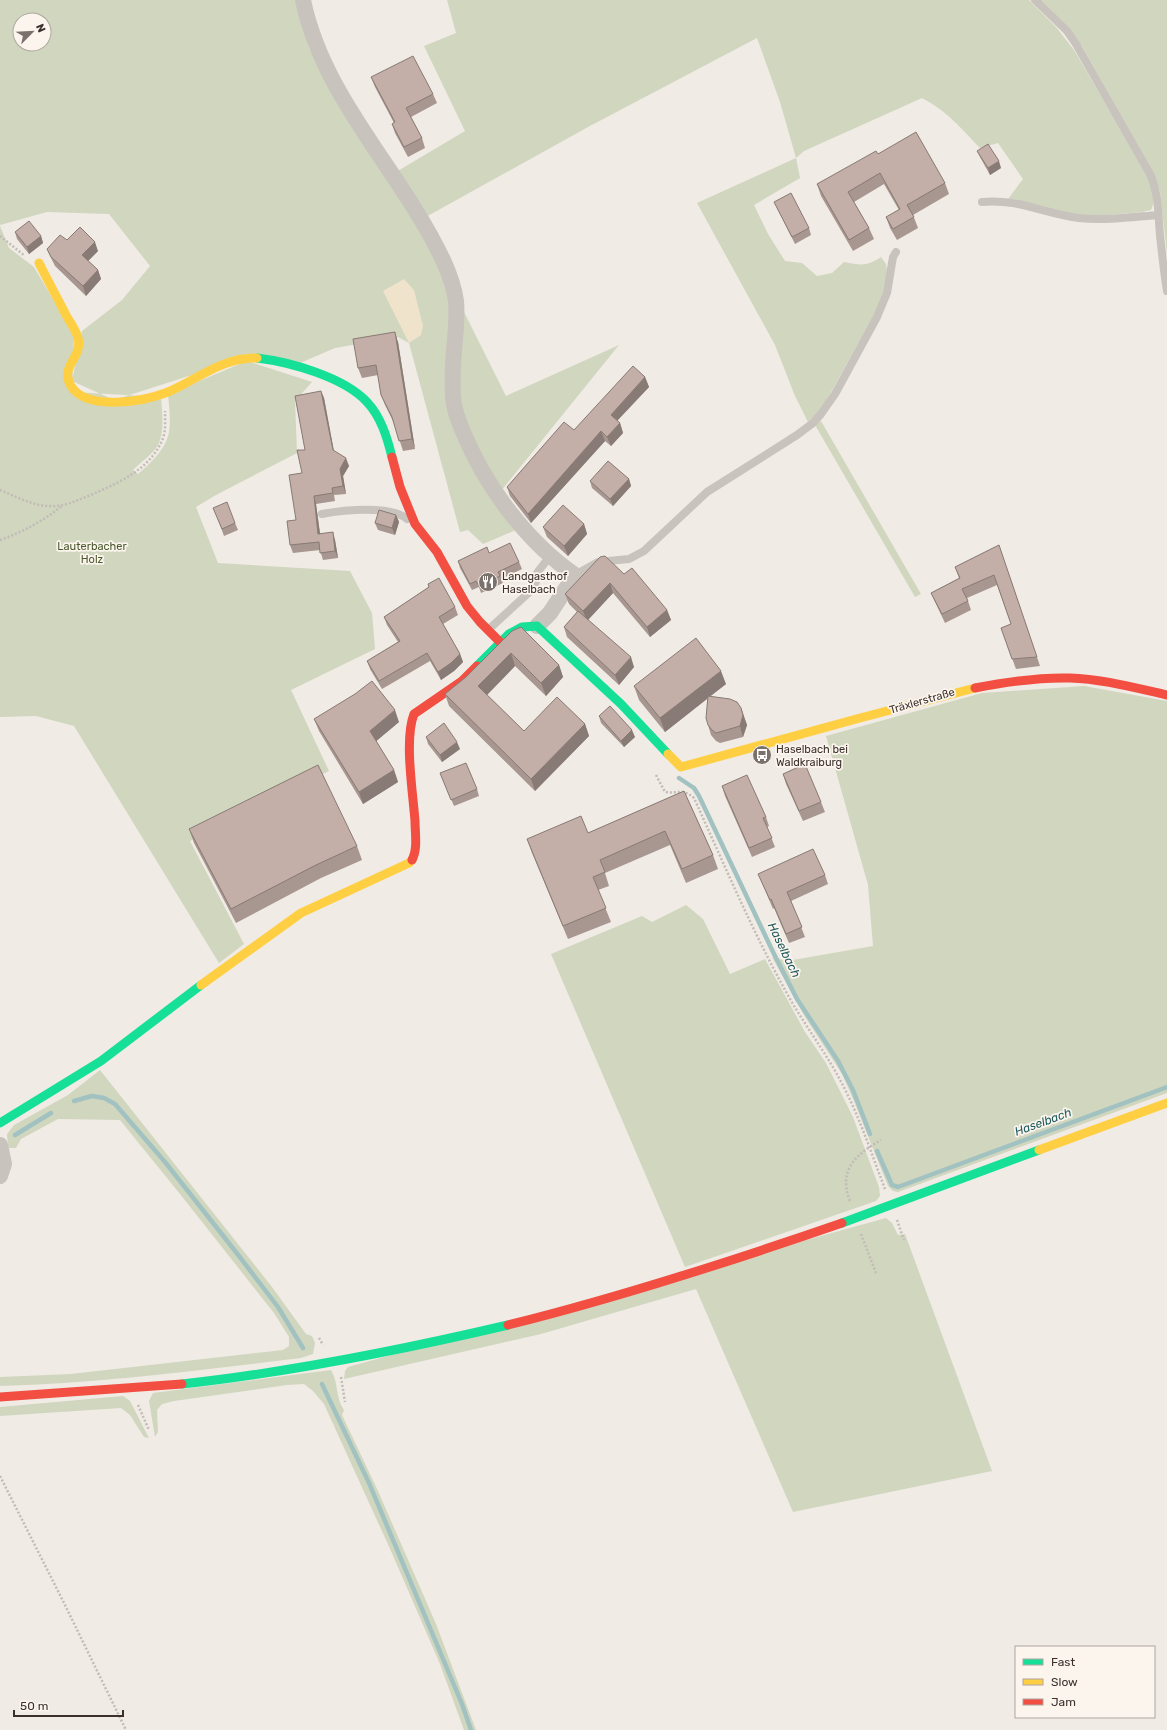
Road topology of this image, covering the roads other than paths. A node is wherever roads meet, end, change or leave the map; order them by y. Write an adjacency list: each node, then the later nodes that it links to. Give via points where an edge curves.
1 (302, 0): 10 (street, via 315,45 344,100 423,222 451,279 456,302 453,399 470,449 501,501)
2 (1035, 0): 4 (lane, via 1067,31 1085,60 1150,174 1156,190)
3 (982, 202): 4 (lane, via 1009,202 1080,218)
4 (1158, 215): 7 (lane)
5 (896, 252): 11 (lane, via 887,293 877,317 835,394 813,423 707,492 644,551 629,559 598,562)
6 (39, 263): 9 (street, via 78,337 80,346 77,356 67,370 67,376 76,392 84,398 106,403 155,396 215,368 251,358 311,372 347,385 361,394 373,407 384,428 403,498)
7 (1167, 291)
8 (322, 514): 9 (lane, via 344,510 390,512 403,515)
9 (416, 526): 13 (street, via 432,545 453,578 463,600 479,623)
10 (550, 556): 11 (street); 13 (lane, via 536,573 536,587)
11 (576, 575): 12 (street, via 550,613)
12 (537, 626): 14 (street, via 522,627); 15 (street, Träxlerstraße, via 621,704 681,768 960,690 1024,679 1078,679)
13 (488, 630): 14 (street)
14 (500, 642): 17 (street, via 462,681 414,714 409,740 416,842 413,858 409,863 302,913 234,960 101,1061)
15 (1167, 695)
16 (1167, 1103): 20 (street, via 891,1206 709,1268 533,1319 338,1360 245,1375 131,1388)
17 (0, 1123)
18 (0, 1145): 19 (street, via 4,1164)
19 (0, 1176)
20 (0, 1397)

